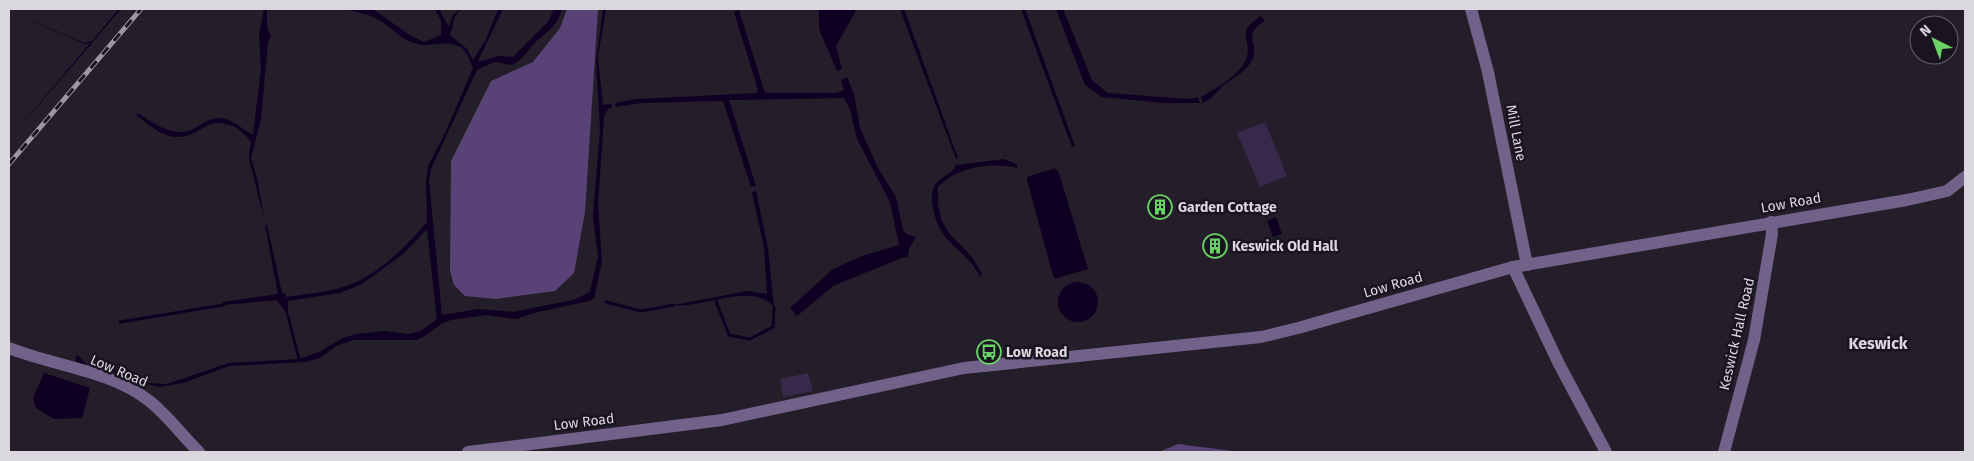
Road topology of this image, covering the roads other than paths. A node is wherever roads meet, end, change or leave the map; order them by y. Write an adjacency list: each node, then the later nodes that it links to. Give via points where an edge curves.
1 (1471, 9): 4 (street, Mill Lane, via 1488,72)
2 (1965, 177): 3 (street, Low Road, via 1955,186 1937,193)
3 (1771, 222): 4 (street, Low Road); 10 (street, Keswick Hall Road, via 1770,250 1754,340)
4 (1527, 264): 5 (street, Low Road)
5 (1513, 267): 8 (street, Low Road, via 1261,337 964,368 722,420); 9 (street)
6 (9, 348): 7 (street, Low Road, via 128,388 166,416)
7 (199, 452)
8 (468, 452)
9 (1606, 452)
10 (1724, 452)

